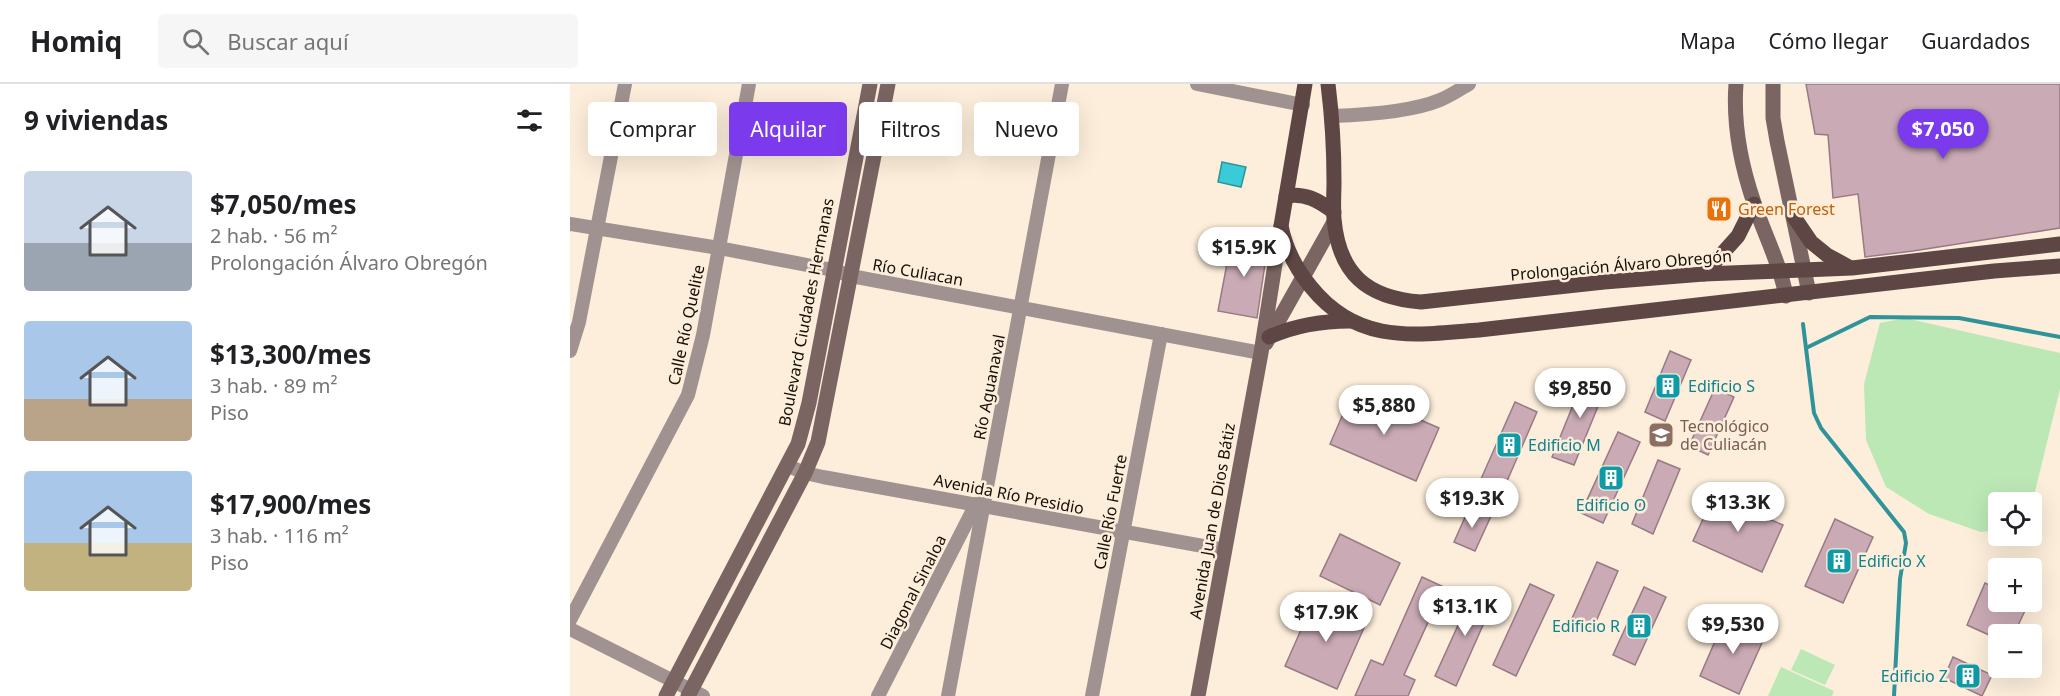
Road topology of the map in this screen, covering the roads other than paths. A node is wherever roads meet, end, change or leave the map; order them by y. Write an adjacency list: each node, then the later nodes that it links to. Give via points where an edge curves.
1 (625, 84): 20 (street)
2 (749, 84): 22 (street, Calle Río Quelite)
3 (870, 84): 25 (main road, Boulevard Ciudades Hermanas)
4 (888, 84): 29 (main road)
5 (1062, 84): 33 (street, Río Aguanaval)
6 (1197, 84): 12 (street)
7 (1305, 84): 12 (main road)
8 (1328, 84): 13 (main road, Prolongación Álvaro Obregón)
9 (1469, 84): 13 (street, via 1423,106)
10 (1736, 84): 15 (main road, via 1738,139)
11 (1773, 84): 17 (main road, via 1773,118)
12 (1303, 105): 14 (main road)
13 (1332, 116): 16 (main road, Prolongación Álvaro Obregón)
14 (1286, 196): 16 (main road, via 1299,194 1320,201); 19 (main road)
15 (1754, 204): 27 (main road); 28 (main road, via 1738,236)
16 (1334, 217): 28 (main road, Prolongación Álvaro Obregón, via 1342,250 1356,277 1381,295 1409,301); 30 (main road, Avenida Juan de Dios Bátiz)
17 (1794, 217): 24 (main road, via 1811,242); 26 (main road)
18 (570, 224): 20 (street, Río Culiacan)
19 (1281, 226): 30 (main road, via 1291,257); 38 (main road, Avenida Juan de Dios Bátiz)
20 (598, 229): 22 (street, Río Culiacan); 37 (street)
21 (2060, 244): 24 (main road, Prolongación Álvaro Obregón)
22 (719, 248): 25 (street, Río Culiacan); 44 (street, Calle Río Quelite, via 688,395)
23 (2060, 266): 31 (main road)
24 (1852, 268): 26 (main road, Prolongación Álvaro Obregón)
25 (833, 270): 29 (street, Río Culiacan); 39 (main road, Boulevard Ciudades Hermanas, via 809,403)
26 (1805, 270): 27 (main road, Prolongación Álvaro Obregón); 31 (main road)
27 (1780, 271): 28 (main road, Prolongación Álvaro Obregón); 32 (main road)
28 (1704, 274)
29 (850, 276): 33 (street, Río Culiacan); 40 (main road, via 818,442)
30 (1304, 278): 34 (main road, via 1327,304); 36 (main road, Avenida Juan de Dios Bátiz)
31 (1809, 293): 32 (main road)
32 (1786, 296): 34 (main road, via 1415,334 1384,332)
33 (1021, 307): 35 (street, Río Culiacan); 41 (street, Río Aguanaval)
34 (1350, 321): 36 (main road, via 1308,323)
35 (1161, 334): 38 (street, Río Culiacan); 42 (street, Calle Río Fuerte)
36 (1269, 337): 38 (main road, Avenida Juan de Dios Bátiz)
37 (570, 351)
38 (1261, 353): 43 (main road, Avenida Juan de Dios Bátiz)
39 (788, 466): 40 (street, Avenida Río Presidio); 46 (main road, Boulevard Ciudades Hermanas)
40 (805, 473): 41 (street, Avenida Río Presidio); 47 (main road)
41 (980, 504): 42 (street, Avenida Río Presidio); 49 (street, Diagonal Sinaloa); 50 (street, Río Aguanaval)
42 (1123, 533): 43 (street, Avenida Río Presidio); 51 (street, Calle Río Fuerte)
43 (1225, 550): 52 (main road, Avenida Juan de Dios Bátiz)
44 (570, 620)
45 (570, 629): 46 (street)
46 (674, 681): 47 (street); 48 (main road, Boulevard Ciudades Hermanas)
47 (694, 694)
48 (666, 696)
49 (878, 696)
50 (948, 696)
51 (1092, 696)
52 (1198, 696)

